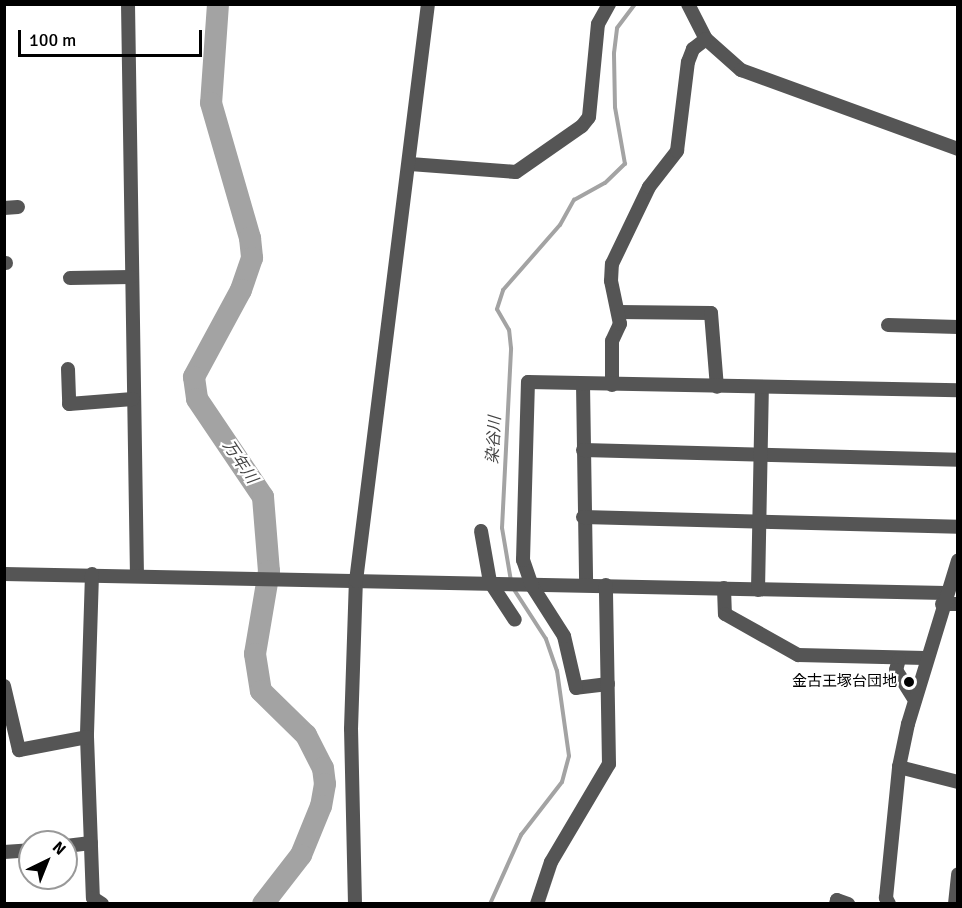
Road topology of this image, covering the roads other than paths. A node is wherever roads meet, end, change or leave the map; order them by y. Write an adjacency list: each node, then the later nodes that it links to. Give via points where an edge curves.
1 (128, 4): 8 (street)
2 (428, 4): 7 (street)
3 (609, 4): 7 (street, via 598,24 589,117 582,126 516,172)
4 (688, 4): 5 (street)
5 (706, 39): 6 (street, via 741,70); 10 (street, via 693,49 688,62 677,151 649,187 612,264 611,281)
6 (957, 149)
7 (410, 164): 31 (street)
8 (131, 277): 9 (street); 19 (street)
9 (70, 278)
10 (618, 312): 15 (street, via 620,324 612,341); 16 (street, via 711,313)
11 (888, 325): 12 (street)
12 (957, 327)
13 (68, 369): 19 (street, via 69,404)
14 (584, 384): 15 (street); 20 (street); 33 (street, via 528,382 520,542)
15 (612, 385): 16 (street)
16 (717, 387): 17 (street)
17 (762, 387): 18 (street); 21 (street)
18 (957, 390)
19 (133, 399): 30 (street)
20 (583, 450): 21 (street); 23 (street)
21 (762, 457): 22 (street); 24 (street)
22 (957, 460)
23 (583, 517): 24 (street); 34 (street)
24 (759, 521): 25 (street); 37 (street)
25 (957, 527)
26 (481, 531): 32 (street)
27 (957, 560): 38 (street)
28 (4, 574): 29 (street)
29 (92, 574): 30 (street); 46 (street)
30 (137, 574): 31 (street)
31 (356, 581): 32 (street); 53 (street, via 351,729)
32 (497, 582): 33 (street); 40 (street)
33 (525, 582): 34 (street); 43 (street, via 564,636 576,688)
34 (586, 585): 35 (street)
35 (606, 585): 36 (street); 43 (street)
36 (724, 588): 37 (street); 42 (street, via 725,614 798,655)
37 (758, 590): 38 (street)
38 (944, 599): 39 (street); 41 (street)
39 (957, 604)
40 (515, 620)
41 (925, 658): 42 (street); 45 (street)
42 (899, 659): 45 (street, via 896,670)
43 (608, 684): 54 (street, via 609,764 551,862)
44 (4, 686): 46 (street, via 19,750)
45 (913, 697): 47 (street)
46 (87, 737): 49 (street)
47 (899, 767): 48 (street); 57 (street, via 886,898)
48 (957, 782)
49 (91, 843): 50 (street); 52 (street, via 93,898)
50 (78, 845)
51 (957, 874): 58 (street)
52 (102, 903)
53 (355, 903)
54 (537, 903)
55 (836, 903): 56 (street)
56 (848, 903)
57 (889, 903)
58 (955, 903)

